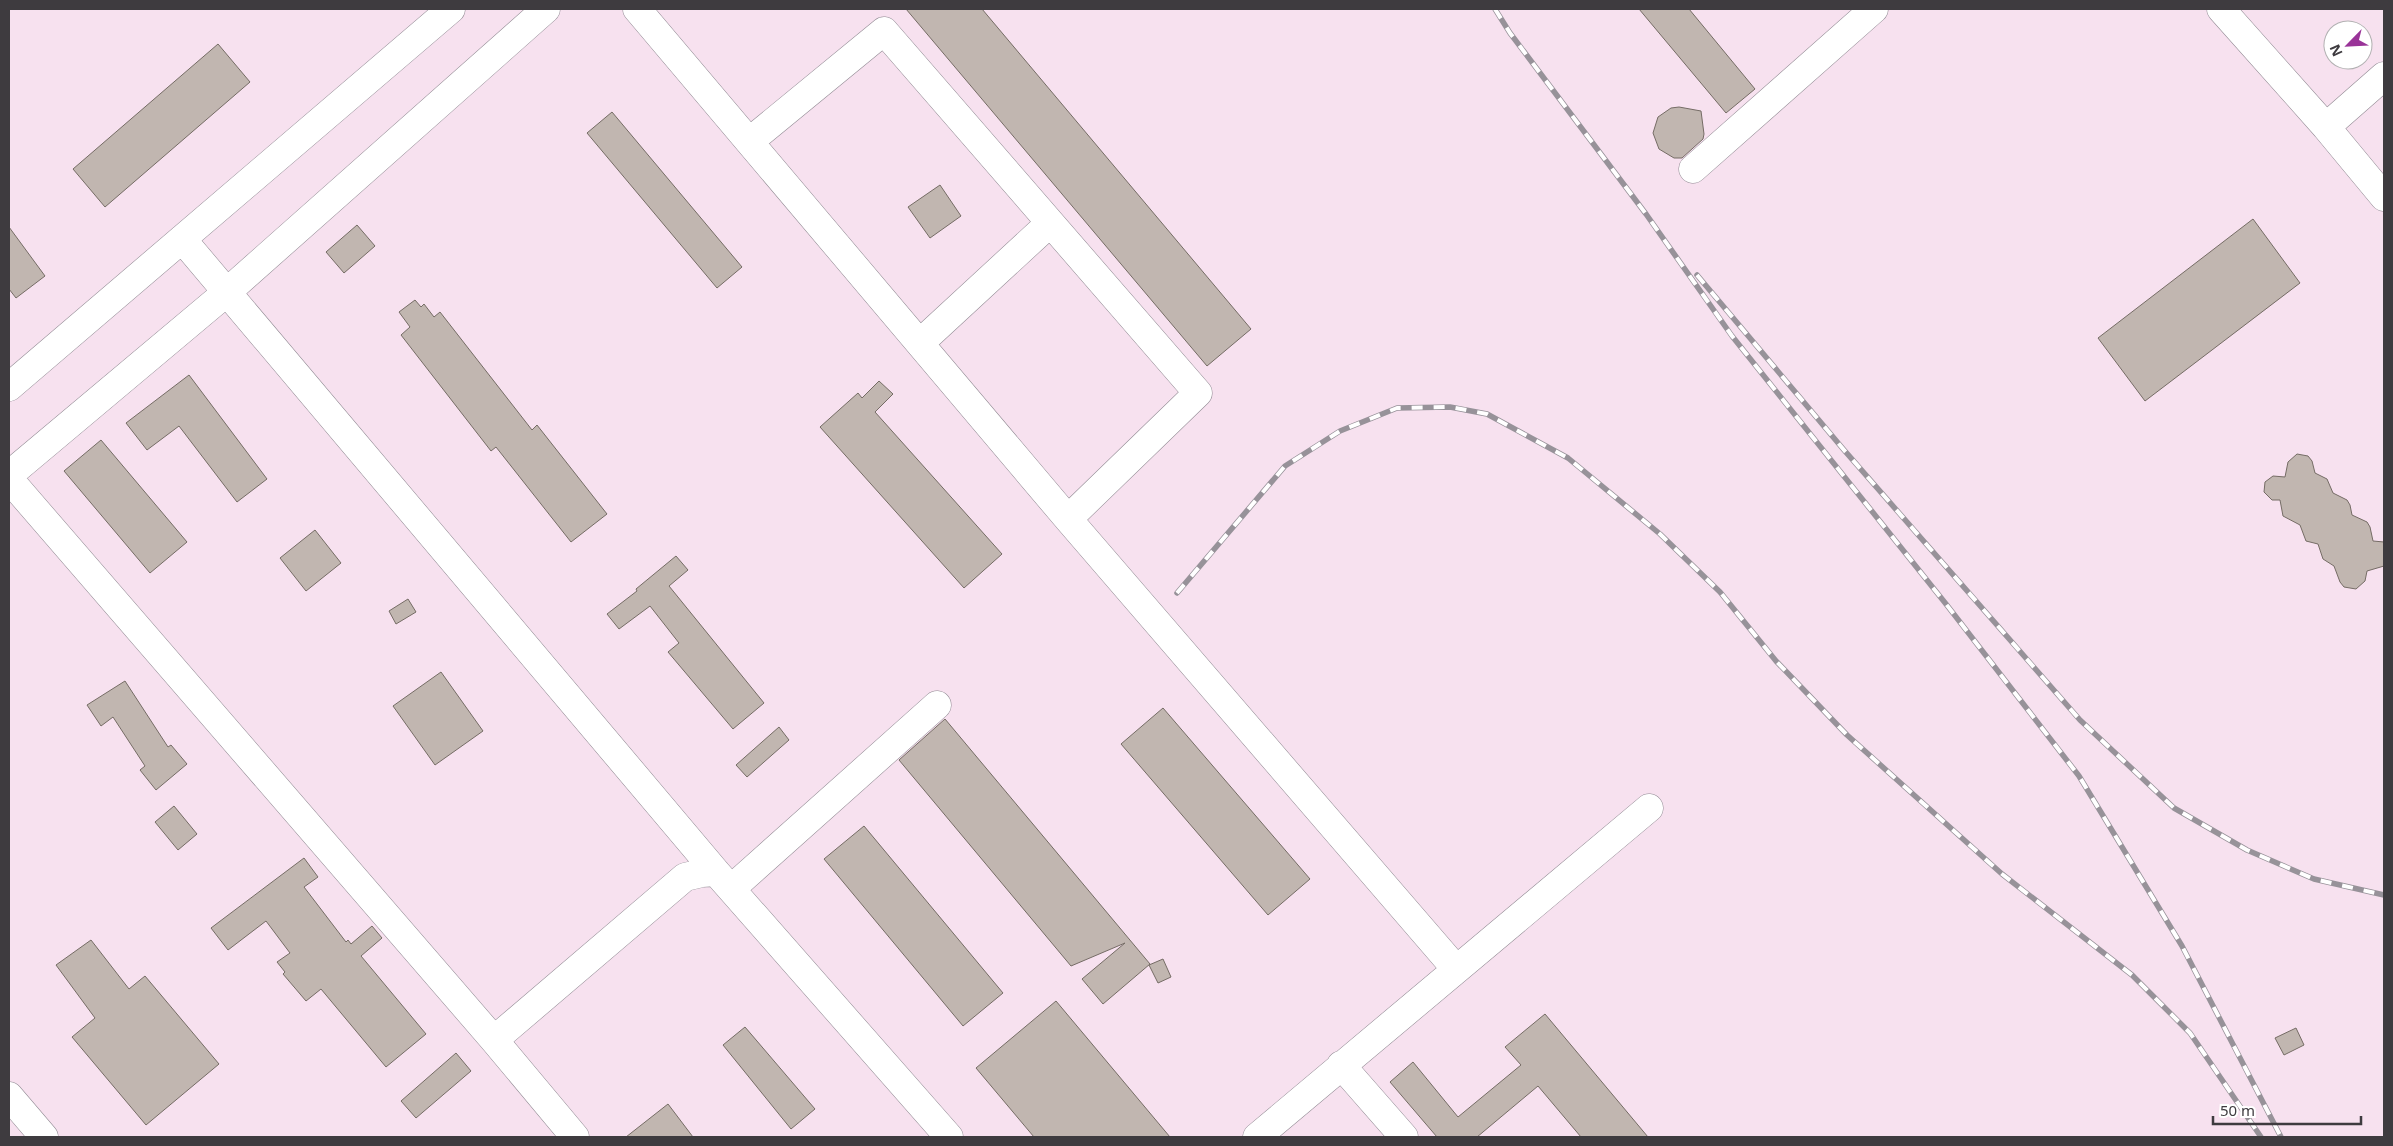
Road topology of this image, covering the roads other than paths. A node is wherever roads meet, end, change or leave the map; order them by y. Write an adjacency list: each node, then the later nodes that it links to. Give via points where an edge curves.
1 (451, 9): 12 (lane)
2 (546, 9): 13 (lane)
3 (637, 9): 8 (lane)
4 (1874, 9): 9 (lane)
5 (2221, 9): 7 (lane)
6 (2384, 76): 7 (lane)
7 (2326, 127): 10 (lane)
8 (750, 141): 11 (lane, via 884,32); 14 (lane)
9 (1693, 169)
10 (2384, 197)
11 (1050, 223): 14 (lane); 17 (lane, via 1198,393)
12 (182, 239): 13 (lane); 15 (lane)
13 (227, 292): 16 (lane); 20 (lane)
14 (920, 343): 17 (lane)
15 (9, 387)
16 (9, 477): 22 (lane)
17 (1068, 519): 21 (lane)
18 (937, 705): 20 (lane)
19 (1649, 808): 21 (lane)
20 (724, 881): 22 (lane, via 685,877); 27 (lane)
21 (1456, 969): 23 (lane)
22 (494, 1040): 26 (lane)
23 (1341, 1065): 28 (lane); 29 (lane)
24 (9, 1096): 25 (lane)
25 (44, 1137)
26 (575, 1137)
27 (949, 1137)
28 (1256, 1137)
29 (1404, 1137)

